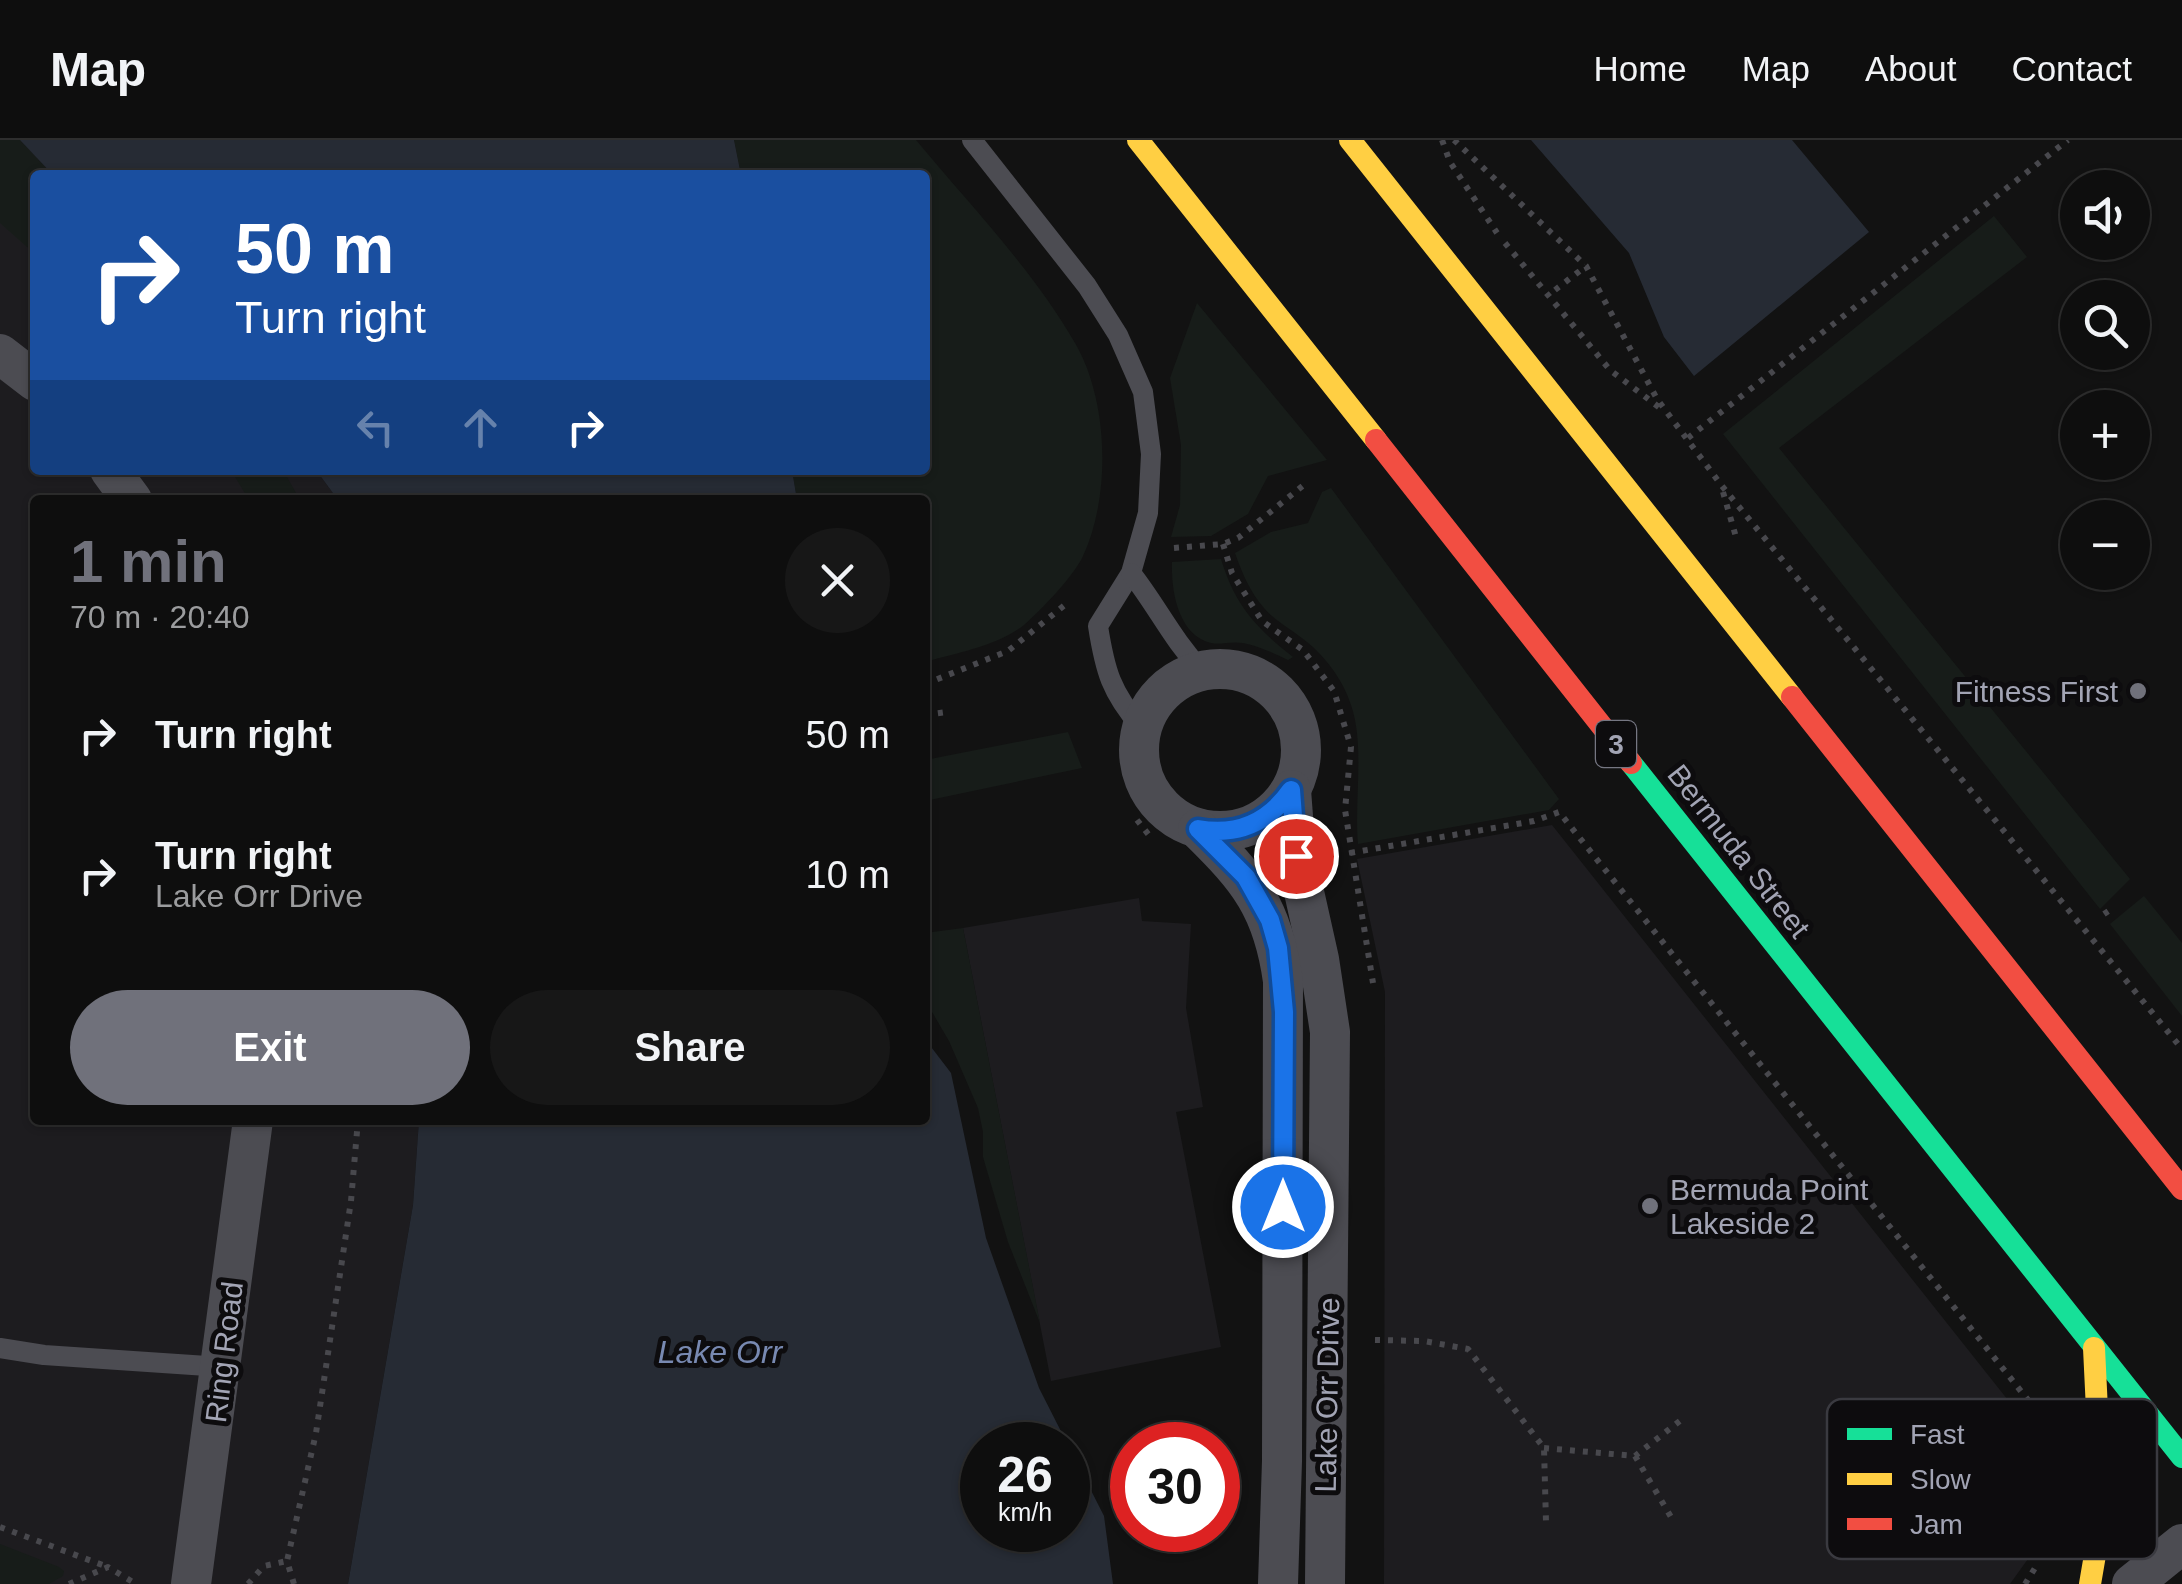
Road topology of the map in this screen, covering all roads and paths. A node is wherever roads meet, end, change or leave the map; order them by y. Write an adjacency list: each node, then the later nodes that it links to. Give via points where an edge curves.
1 (972, 140): 14 (lane, via 1087,286 1143,392 1151,454 1148,514)
2 (1138, 140): 31 (main road, Bermuda Street / 3)
3 (1350, 140): 28 (main road)
4 (1442, 140): 11 (path, via 1497,233 1610,370)
5 (1454, 140): 7 (path)
6 (2068, 140): 12 (path)
7 (1586, 266): 8 (path); 11 (path)
8 (1555, 290)
9 (0, 354): 10 (street)
10 (30, 377)
11 (1669, 414): 12 (path)
12 (1688, 438): 25 (path)
13 (1222, 544): 33 (path, via 1262,621 1303,650 1334,691 1350,747 1350,853 1559,812)
14 (1130, 573): 16 (lane); 20 (lane, via 1098,626 1110,685)
15 (1076, 590): 17 (path, via 1008,652)
16 (1202, 671): 20 (street, via 1164,691); 21 (street, via 1255,676 1277,691 1301,738)
17 (930, 682)
18 (946, 712): 19 (path)
19 (930, 715)
20 (1141, 727): 23 (street, via 1143,779 1156,802)
21 (1291, 790): 23 (street, via 1251,826); 54 (street, Lake Orr Drive, via 1296,856 1330,1032)
22 (1137, 820): 24 (path)
23 (1198, 829): 53 (street, Lake Orr Drive, via 1258,896 1283,980)
24 (1162, 852)
25 (2182, 1049)
26 (253, 1125): 32 (street, Ring Road)
27 (358, 1125): 46 (path, via 316,1433)
28 (2182, 1189)
29 (1375, 1340): 38 (path, via 1468,1349)
30 (0, 1348): 32 (lane)
31 (2094, 1348): 34 (main road); 35 (main road, Bermuda Street / 3)
32 (222, 1367): 50 (street, Ring Road)
33 (2028, 1399)
34 (2096, 1399)
35 (2135, 1399)
36 (1685, 1416): 39 (path)
37 (2157, 1426): 40 (main road, Bermuda Street / 3)
38 (1544, 1448): 39 (path); 42 (path)
39 (1635, 1456): 41 (path)
40 (2182, 1457)
41 (1672, 1517)
42 (1546, 1522)
43 (0, 1528): 47 (path)
44 (2182, 1544): 56 (street)
45 (2094, 1559): 55 (main road)
46 (287, 1561): 51 (path, via 264,1566); 52 (path)
47 (108, 1567): 48 (path); 49 (path)
48 (68, 1584)
49 (136, 1584)
50 (191, 1584)
51 (248, 1584)
52 (294, 1584)
53 (1278, 1584)
54 (1325, 1584)
55 (2090, 1584)
56 (2132, 1584)

